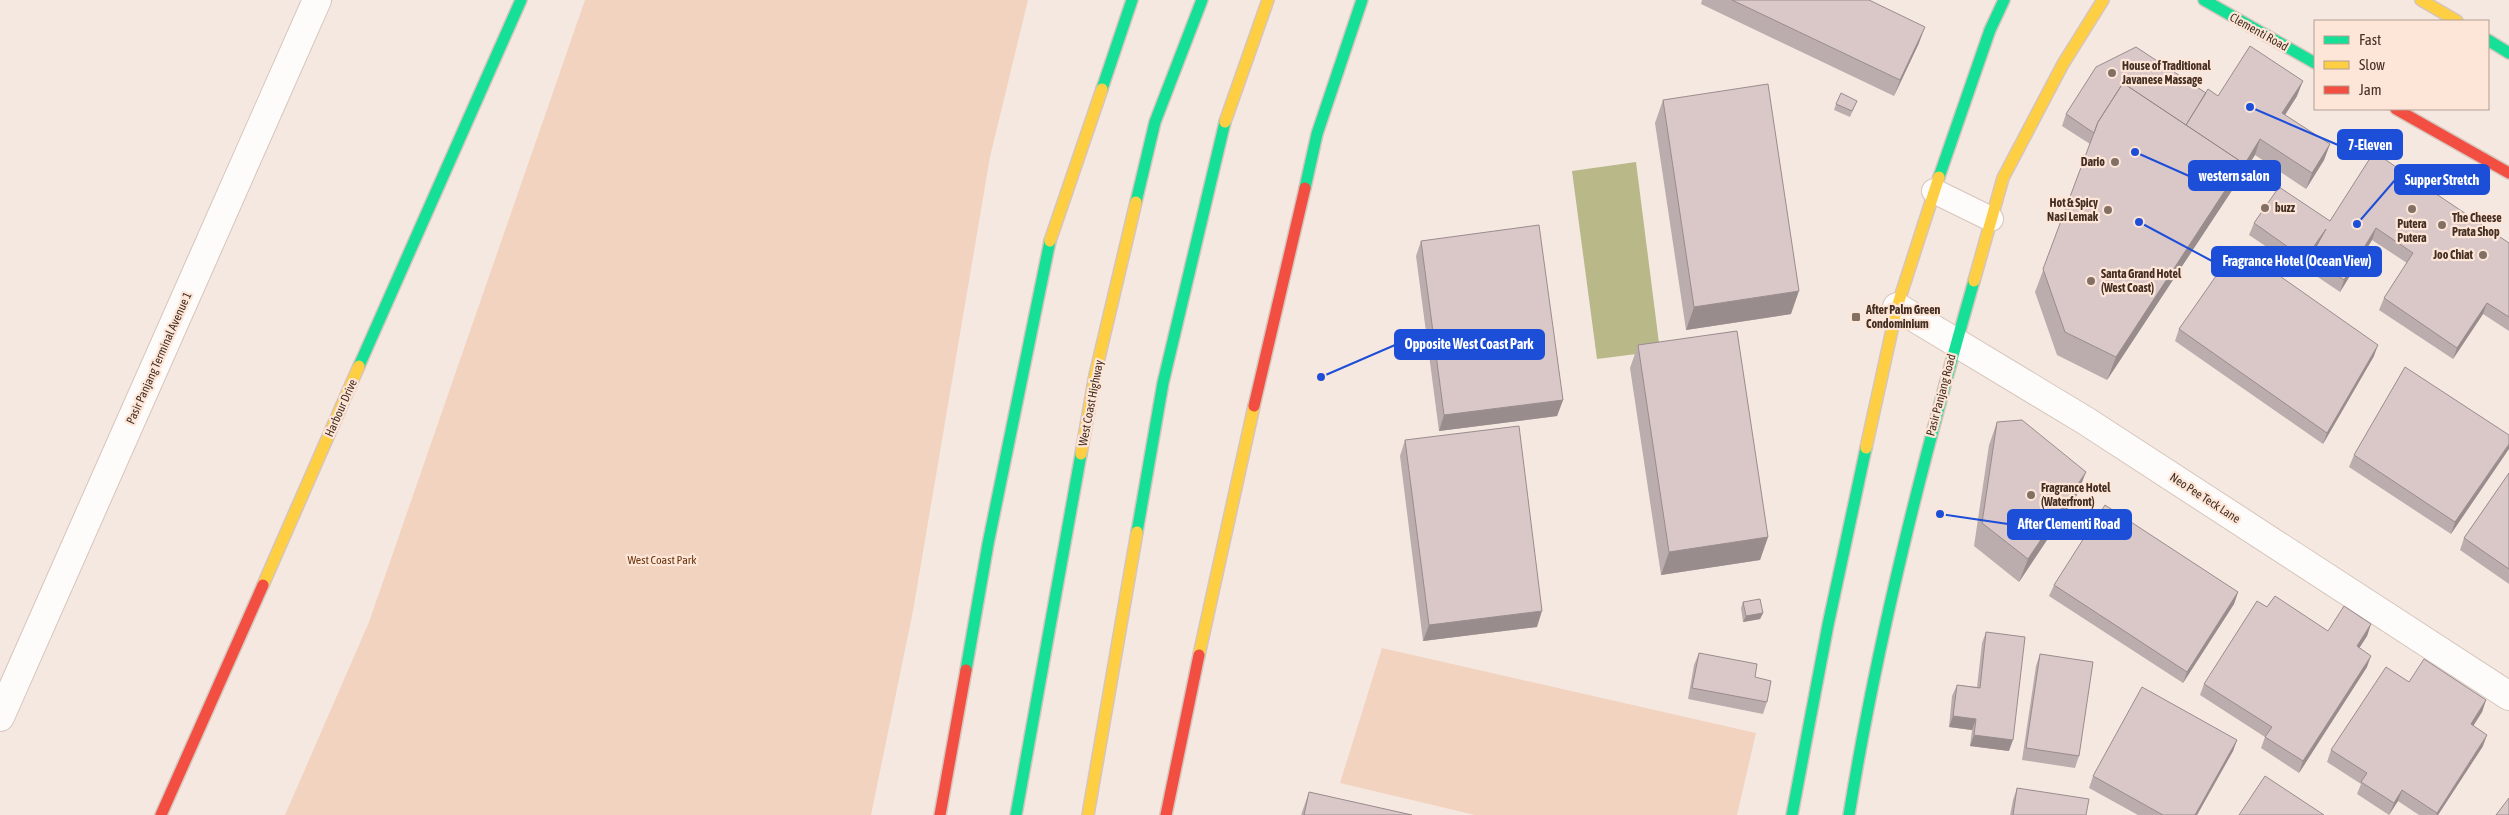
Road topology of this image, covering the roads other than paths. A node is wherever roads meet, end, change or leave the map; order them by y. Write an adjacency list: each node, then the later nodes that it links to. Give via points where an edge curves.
1 (317, 0): 22 (street, Pasir Panjang Terminal Avenue 1)
2 (521, 0): 23 (main road, Harbour Drive)
3 (1132, 0): 24 (main road, via 1045,260 988,544)
4 (1202, 0): 25 (main road, West Coast Highway, via 1155,122 1095,375)
5 (1268, 0): 26 (main road, via 1220,135 1163,383)
6 (1362, 0): 27 (main road, via 1317,134 1226,527)
7 (2004, 0): 17 (main road, via 1990,30)
8 (2103, 0): 18 (main road, Pasir Panjang Road, via 2063,64 2003,178)
9 (2204, 0): 14 (main road, Clementi Road)
10 (2421, 0): 11 (main road)
11 (2454, 20)
12 (2489, 41): 13 (main road)
13 (2509, 53)
14 (2314, 62)
15 (2398, 110): 16 (main road)
16 (2509, 173)
17 (1934, 191): 18 (lane); 19 (main road)
18 (1991, 219): 20 (main road, Pasir Panjang Road)
19 (1897, 306): 20 (street, Neo Pee Teck Lane); 28 (main road, via 1828,625)
20 (1956, 341): 21 (street, Neo Pee Teck Lane, via 2086,421); 29 (main road, Pasir Panjang Road, via 1914,506 1861,741)
21 (2509, 696)
22 (0, 717)
23 (161, 815)
24 (940, 815)
25 (1016, 815)
26 (1088, 815)
27 (1166, 815)
28 (1792, 815)
29 (1849, 815)

